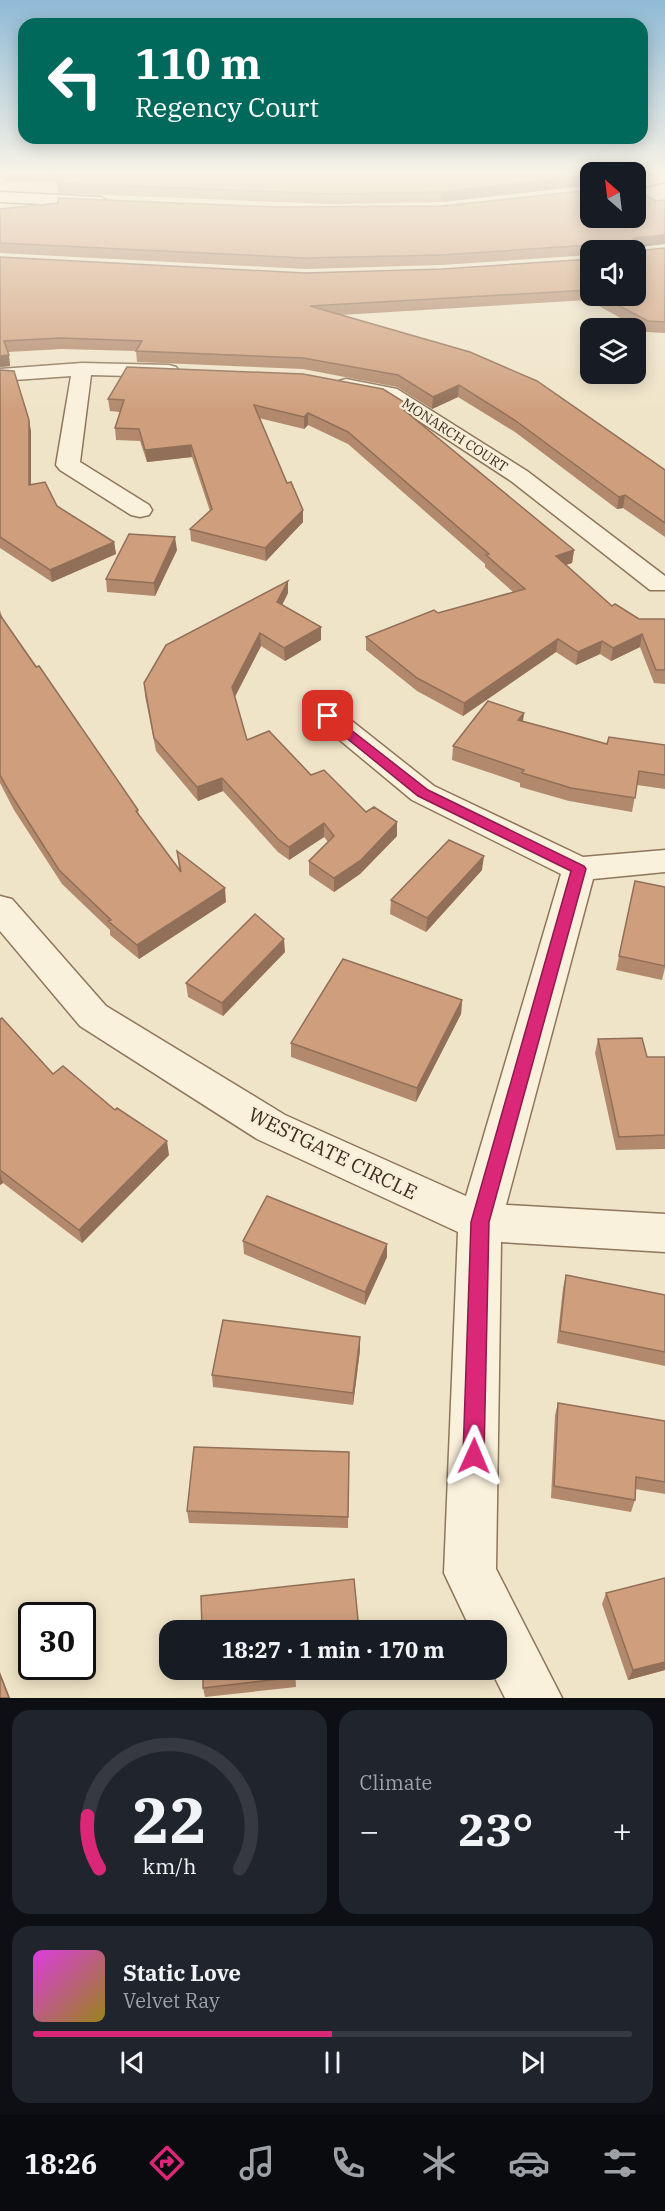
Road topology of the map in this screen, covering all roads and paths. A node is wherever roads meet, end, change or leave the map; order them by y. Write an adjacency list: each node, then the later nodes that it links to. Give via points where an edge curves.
1 (82, 369): 2 (street); 3 (street); 5 (street, via 68,465)
2 (194, 372)
3 (0, 375)
4 (325, 381): 6 (street, MONARCH COURT, via 390,393 519,476)
5 (140, 510)
6 (659, 584)
7 (328, 716): 9 (street, via 423,793)
8 (665, 861): 9 (street)
9 (579, 869): 11 (street)
10 (0, 908): 11 (street, WESTGATE CIRCLE, via 93,1016 271,1127)
11 (480, 1222): 12 (street, WESTGATE CIRCLE); 13 (street, via 470,1573)
12 (665, 1233)
13 (534, 1698)

